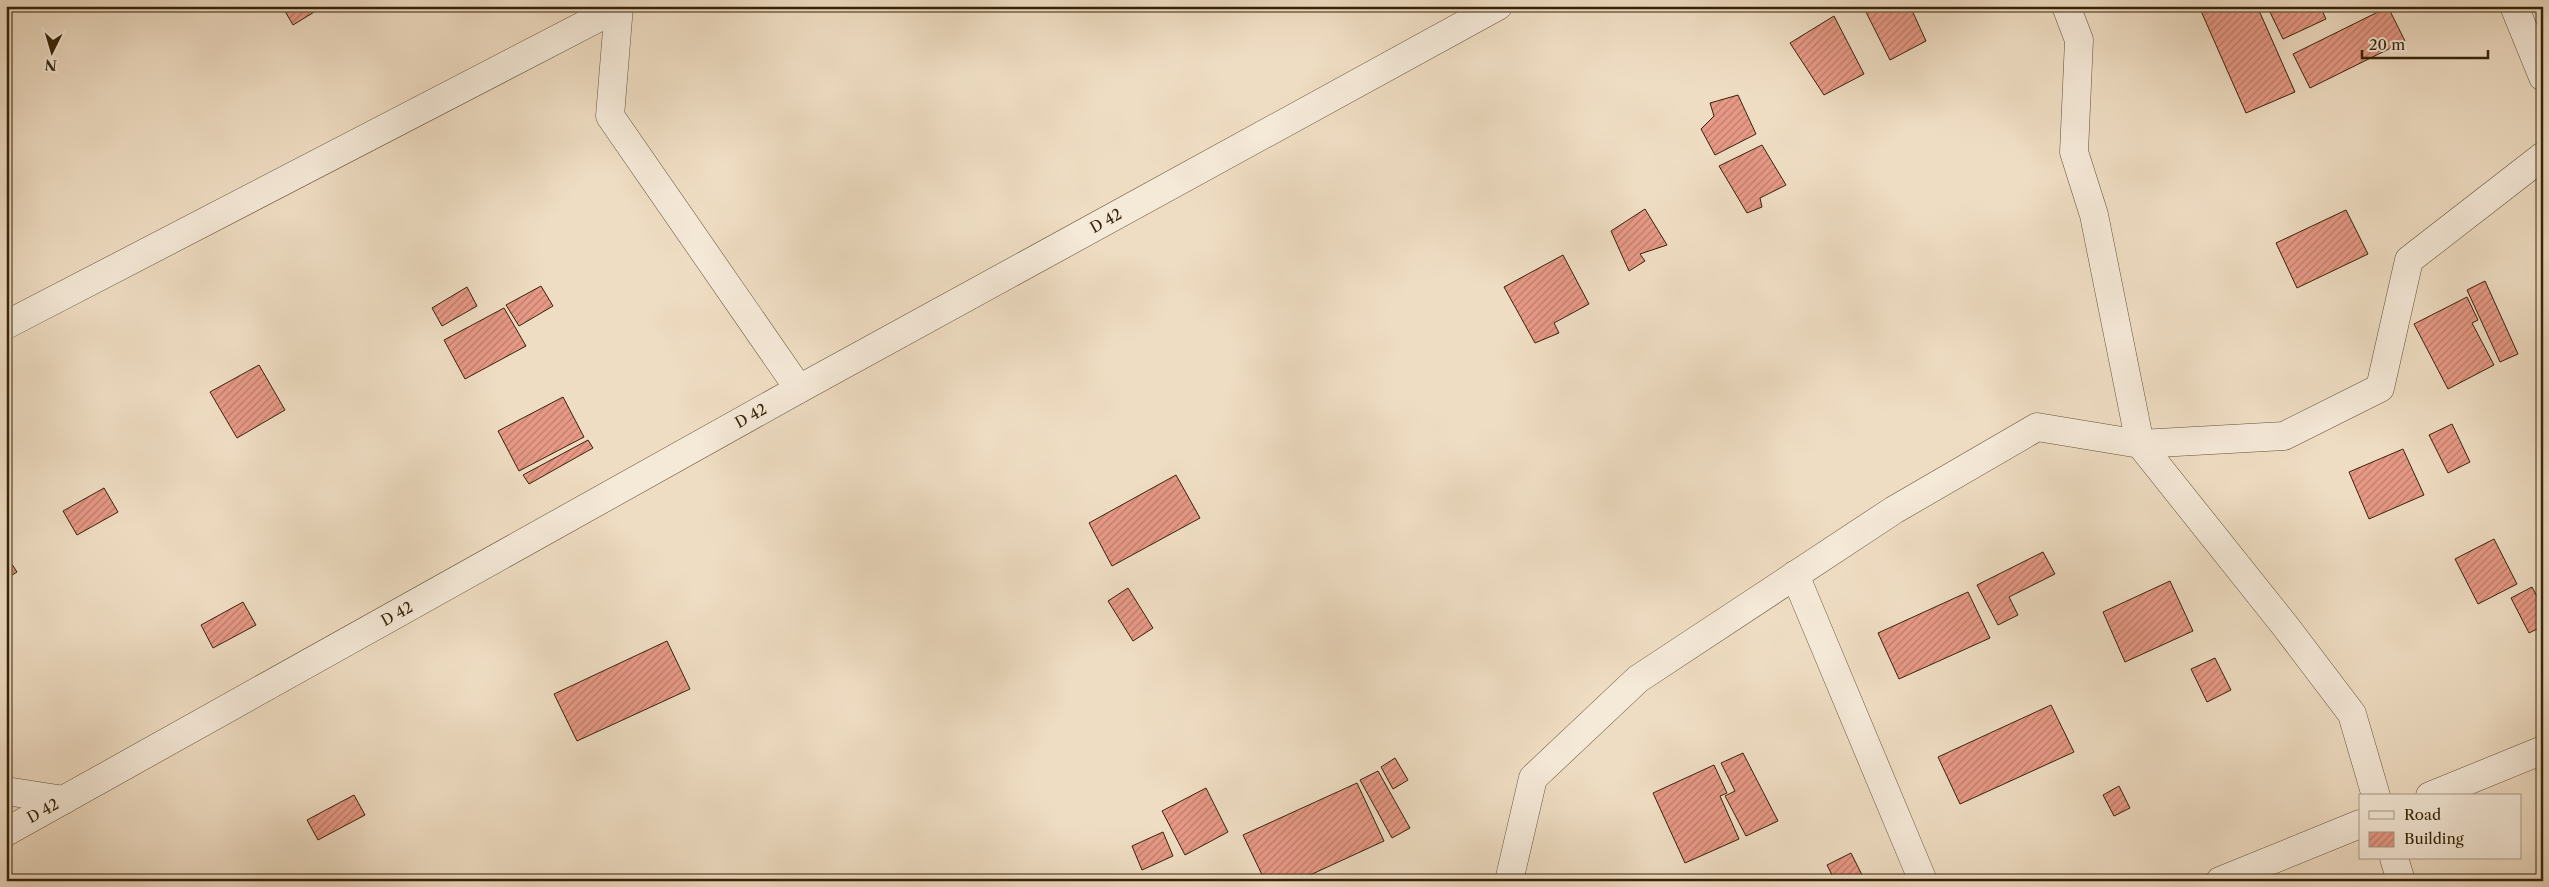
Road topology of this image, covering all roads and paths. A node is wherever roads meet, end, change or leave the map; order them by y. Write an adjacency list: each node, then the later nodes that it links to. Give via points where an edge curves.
1 (1498, 6): 8 (street, D 42 / D 42)
2 (2066, 6): 9 (street, via 2079,40 2074,152 2094,215)
3 (2514, 6): 5 (street)
4 (619, 7): 7 (street); 8 (street, via 610,116)
5 (2543, 76)
6 (2543, 156): 9 (street, via 2409,260 2380,388 2284,436)
7 (6, 325)
8 (799, 389): 15 (street, D 42 / D 42)
9 (2140, 444): 10 (street, via 2036,427 1894,510); 12 (street, via 2352,714)
10 (1795, 575): 19 (street, via 1638,678 1533,778); 20 (street)
11 (2543, 750): 14 (street)
12 (2374, 789)
13 (6, 790): 15 (street)
14 (2435, 794)
15 (64, 800): 17 (street, D 42 / D 42)
16 (2359, 824): 21 (street)
17 (6, 832)
18 (2395, 860): 22 (street)
19 (1509, 881)
20 (1923, 881)
21 (2220, 881)
22 (2401, 881)

